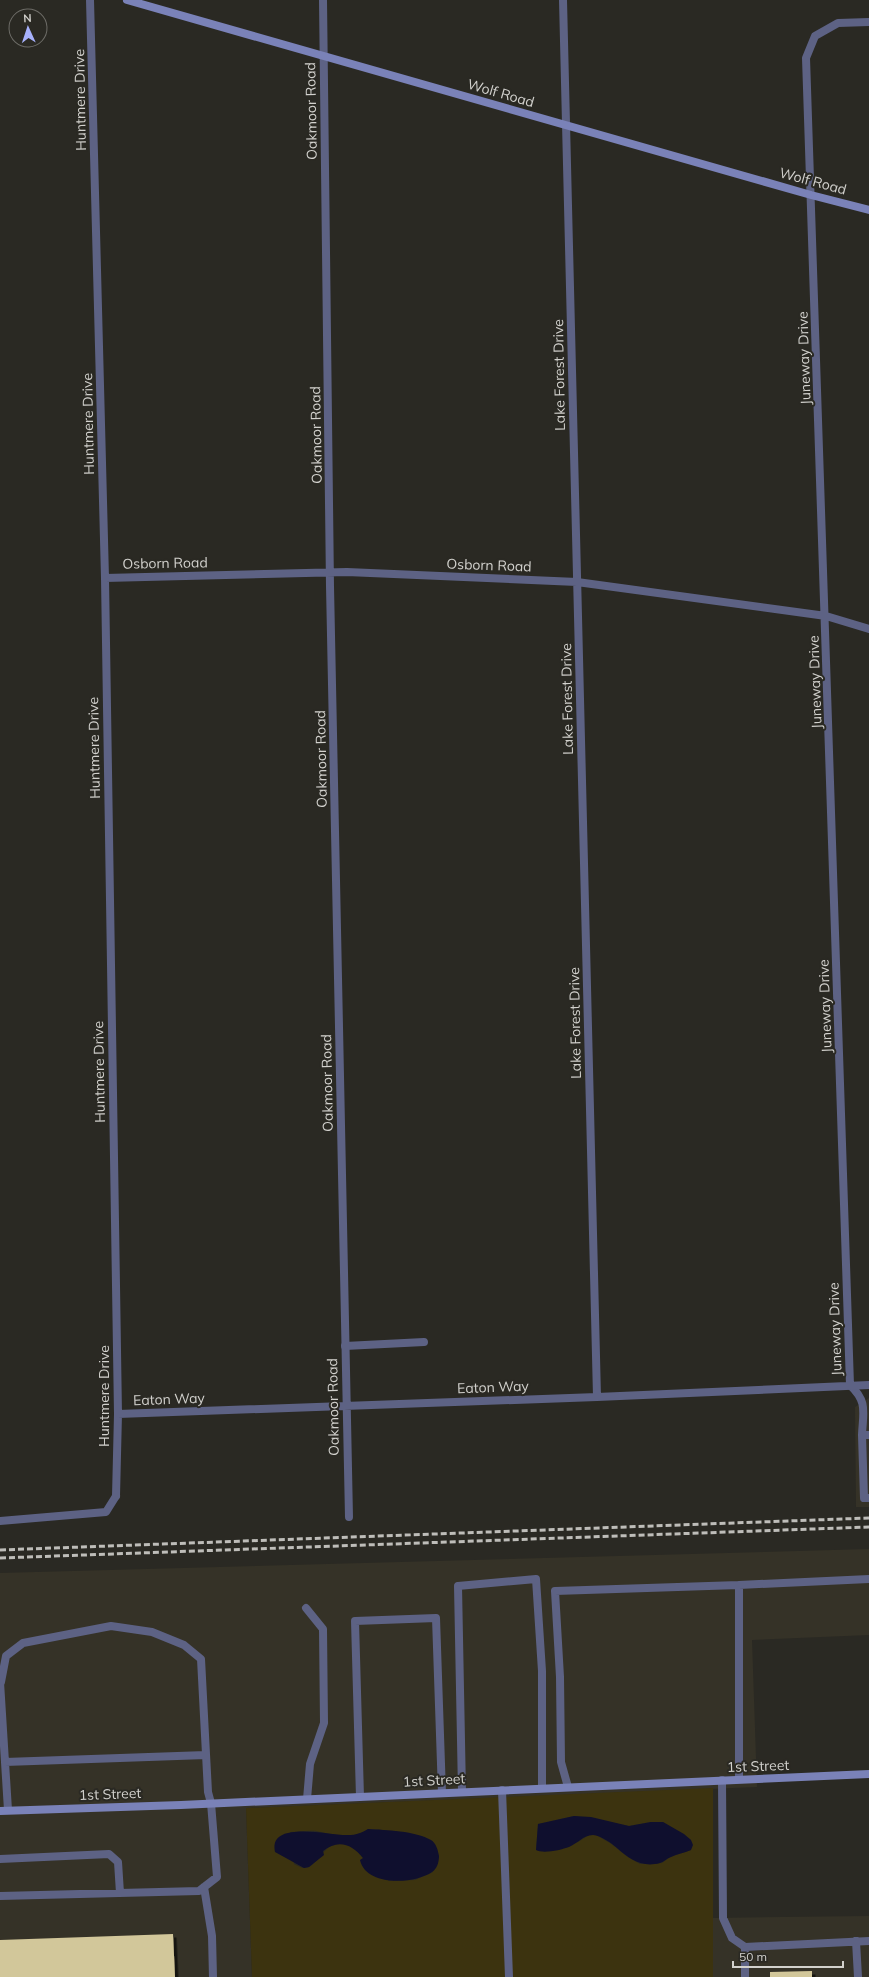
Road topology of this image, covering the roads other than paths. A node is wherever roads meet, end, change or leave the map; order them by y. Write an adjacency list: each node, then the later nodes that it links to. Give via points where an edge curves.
1 (90, 0): 11 (street, Huntmere Drive)
2 (127, 0): 6 (street, Wolf Road)
3 (322, 0): 6 (street, Oakmoor Road)
4 (563, 0): 7 (street, Lake Forest Drive)
5 (869, 22): 8 (street, Juneway Drive, via 838,23 815,36 806,58)
6 (324, 56): 7 (street, Wolf Road); 10 (street, Oakmoor Road)
7 (566, 125): 8 (street, Wolf Road); 12 (street, Lake Forest Drive)
8 (811, 195): 9 (street, Wolf Road); 13 (street, Juneway Drive)
9 (869, 210)
10 (331, 573): 11 (street, Osborn Road); 12 (street, Osborn Road); 16 (street, Oakmoor Road)
11 (105, 578): 21 (street, Huntmere Drive)
12 (577, 582): 13 (street, Osborn Road); 19 (street, Lake Forest Drive)
13 (826, 616): 14 (street, Osborn Road); 18 (street, Juneway Drive)
14 (869, 629)
15 (424, 1342): 16 (street)
16 (345, 1346): 20 (street, Oakmoor Road)
17 (869, 1385): 18 (street, Eaton Way)
18 (850, 1386): 19 (street, Eaton Way); 22 (street, via 860,1394 863,1403)
19 (597, 1397): 20 (street, Eaton Way)
20 (346, 1405): 21 (street, Eaton Way); 24 (street, Oakmoor Road)
21 (118, 1414): 25 (street, Huntmere Drive, via 116,1496 106,1512)
22 (866, 1435): 23 (street, via 864,1498)
23 (869, 1498)
24 (349, 1517)
25 (0, 1521)
26 (869, 1579): 27 (street)
27 (739, 1585): 33 (street); 35 (street, via 555,1591 561,1762)
28 (306, 1608): 41 (street, via 322,1630 324,1723 310,1764)
29 (0, 1682): 30 (street, via 6,1656 23,1642 111,1626 152,1632 184,1645 201,1659); 31 (street)
30 (206, 1755): 31 (street); 42 (street, via 208,1792)
31 (5, 1762): 43 (street)
32 (869, 1774): 33 (street, 1st Street)
33 (739, 1779): 34 (street, 1st Street)
34 (722, 1780): 35 (street, 1st Street); 50 (street, via 723,1918 732,1938)
35 (568, 1787): 36 (street, 1st Street)
36 (542, 1788): 37 (street, 1st Street); 38 (street, via 542,1671 536,1579 458,1586)
37 (502, 1790): 38 (street, 1st Street); 52 (street)
38 (462, 1792): 39 (street, 1st Street)
39 (442, 1793): 40 (street, 1st Street); 40 (street, via 436,1618 355,1621)
40 (360, 1797): 41 (street, 1st Street)
41 (307, 1799): 42 (street, 1st Street)
42 (212, 1803): 43 (street, 1st Street); 45 (street, via 217,1877)
43 (4, 1811)
44 (0, 1859): 46 (street, via 109,1854 118,1862)
45 (204, 1887): 46 (street, via 199,1891); 51 (street, via 212,1936)
46 (120, 1893): 47 (street)
47 (0, 1896)
48 (869, 1941): 49 (street)
49 (856, 1942): 50 (street); 54 (street)
50 (745, 1947): 53 (street)
51 (213, 1977)
52 (509, 1977)
53 (745, 1977)
54 (858, 1977)

